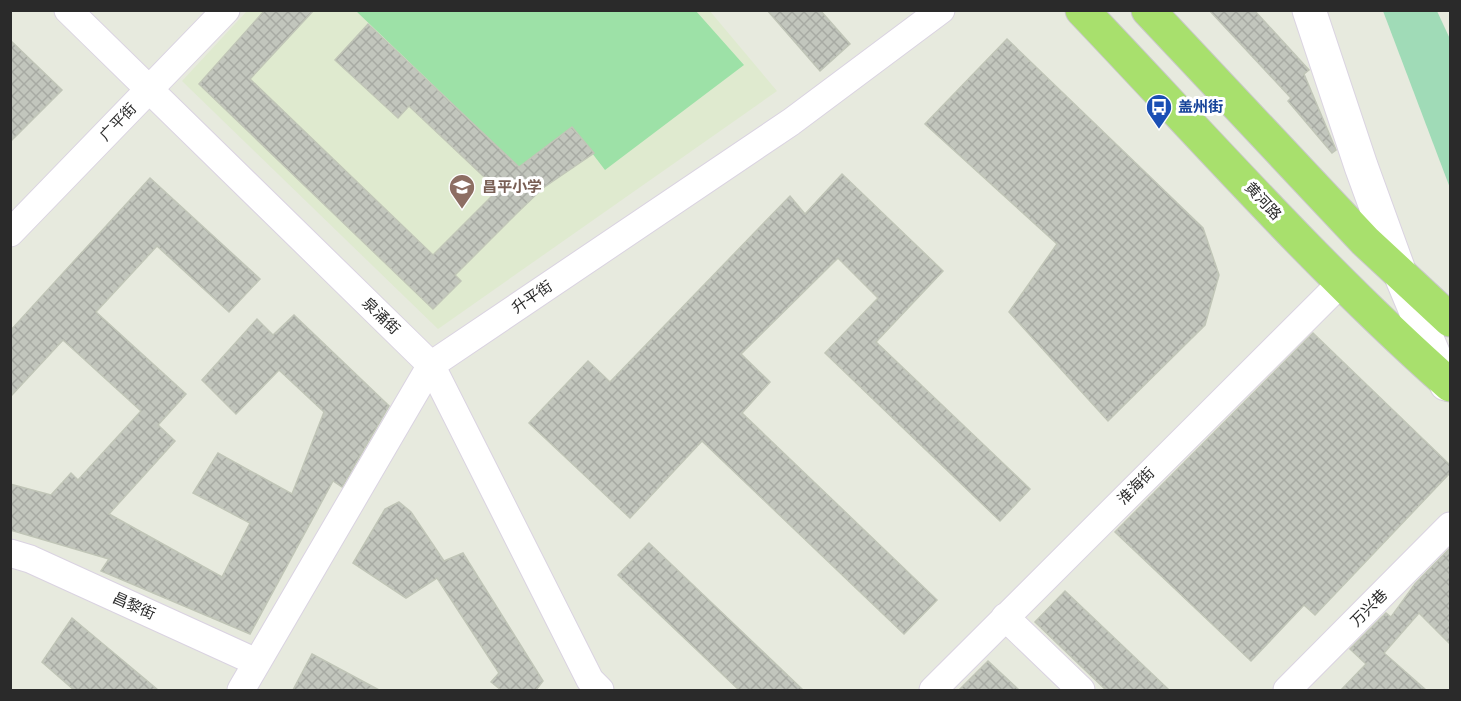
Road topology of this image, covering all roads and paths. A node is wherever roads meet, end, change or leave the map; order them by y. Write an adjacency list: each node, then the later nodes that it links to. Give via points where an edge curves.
1 (68, 10): 7 (street, 泉涌街)
2 (226, 10): 7 (street, 广平街)
3 (941, 10): 12 (street, 升平街, via 791,122)
4 (1082, 10): 10 (main road, 黄河路)
5 (1148, 10): 9 (main road, via 1296,170)
6 (1309, 10): 9 (street)
7 (149, 90): 8 (street, 广平街); 12 (street, 泉涌街)
8 (10, 233)
9 (1401, 276): 11 (main road); 13 (street)
10 (1341, 284): 13 (main road, 黄河路); 16 (street, 淮海街)
11 (1450, 320)
12 (431, 365): 17 (street, 升平街); 18 (street, 泉涌街)
13 (1448, 388)
14 (1450, 526): 22 (street, 万兴巷)
15 (10, 553): 17 (street, 昌黎街)
16 (1005, 617): 20 (street, 淮海街); 21 (street)
17 (256, 662): 19 (street, 升平街)
18 (591, 687)
19 (241, 690)
20 (933, 690)
21 (1081, 690)
22 (1287, 690)

